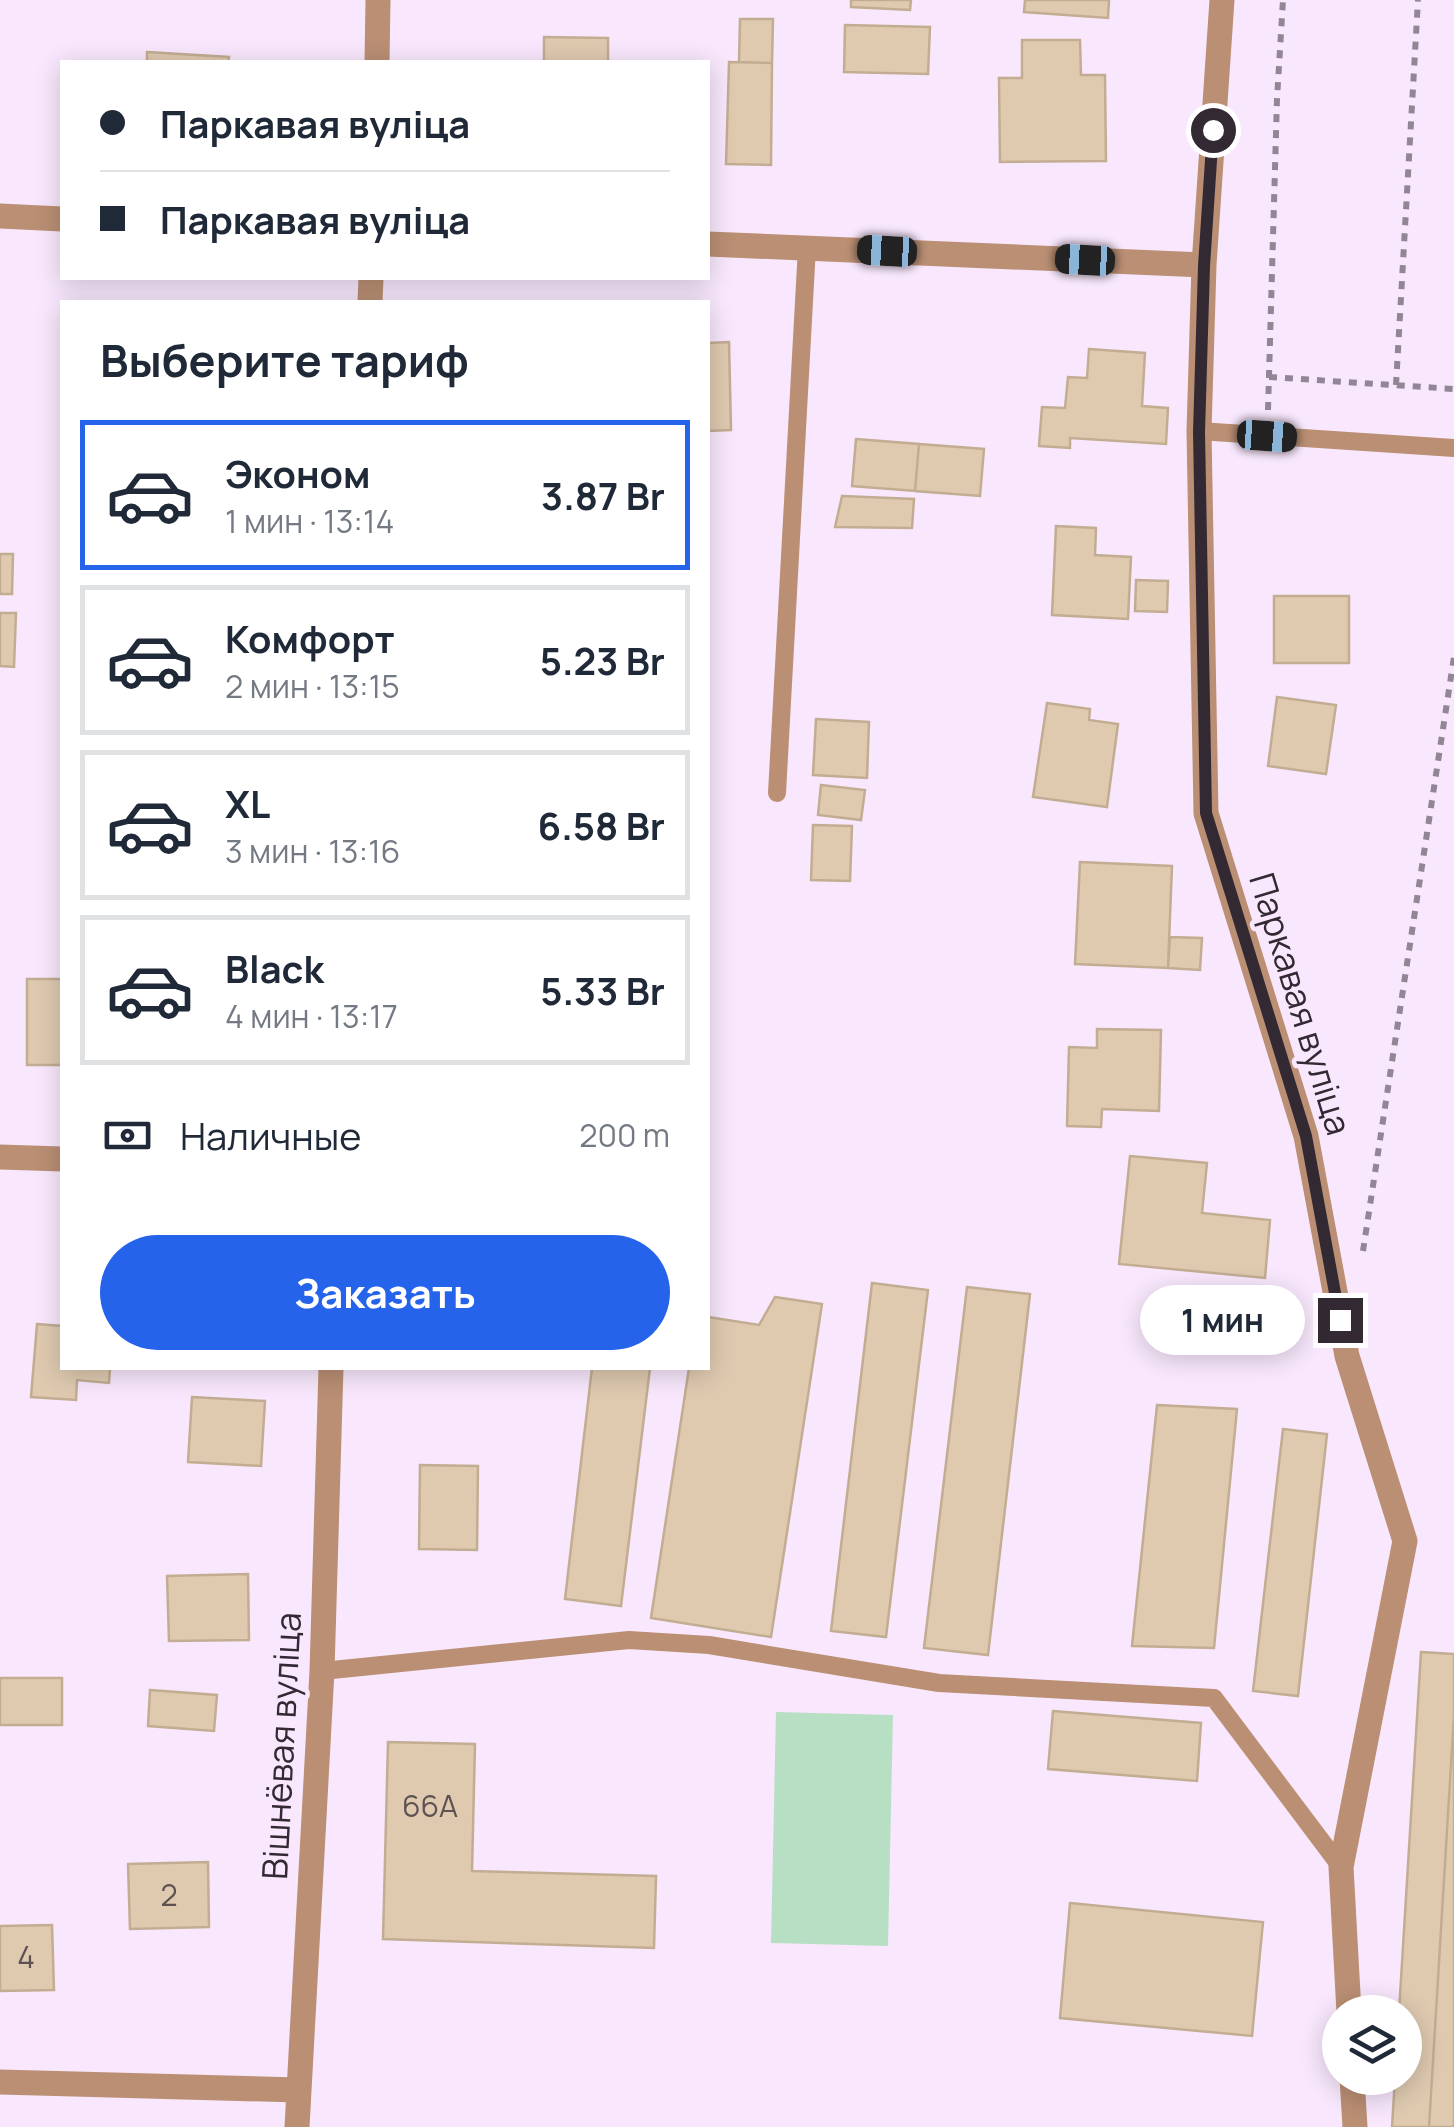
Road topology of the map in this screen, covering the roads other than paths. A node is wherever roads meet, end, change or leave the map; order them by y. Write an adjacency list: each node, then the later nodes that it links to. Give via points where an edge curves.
1 (378, 0): 3 (street)
2 (1222, 0): 8 (street, Паркавая вуліца)
3 (377, 60)
4 (0, 216): 5 (street)
5 (60, 219)
6 (710, 244): 7 (street)
7 (807, 247): 8 (street); 11 (lane)
8 (1204, 266): 9 (street, Паркавая вуліца)
9 (1199, 432): 10 (lane); 16 (street, Паркавая вуліца, via 1206,813 1306,1136 1347,1356 1405,1541)
10 (1454, 448)
11 (777, 793)
12 (0, 1158): 13 (street)
13 (60, 1159)
14 (331, 1370): 15 (street, Вішнёвая вуліца)
15 (322, 1670): 16 (lane, via 629,1640 709,1645 939,1683 1214,1698); 19 (street, Вішнёвая вуліца)
16 (1341, 1867): 17 (street, Паркавая вуліца)
17 (1348, 1995)
18 (0, 2082): 19 (street)
19 (298, 2090): 21 (street, Вішнёвая вуліца)
20 (1353, 2095): 22 (street)
21 (298, 2127)
22 (1355, 2127)

